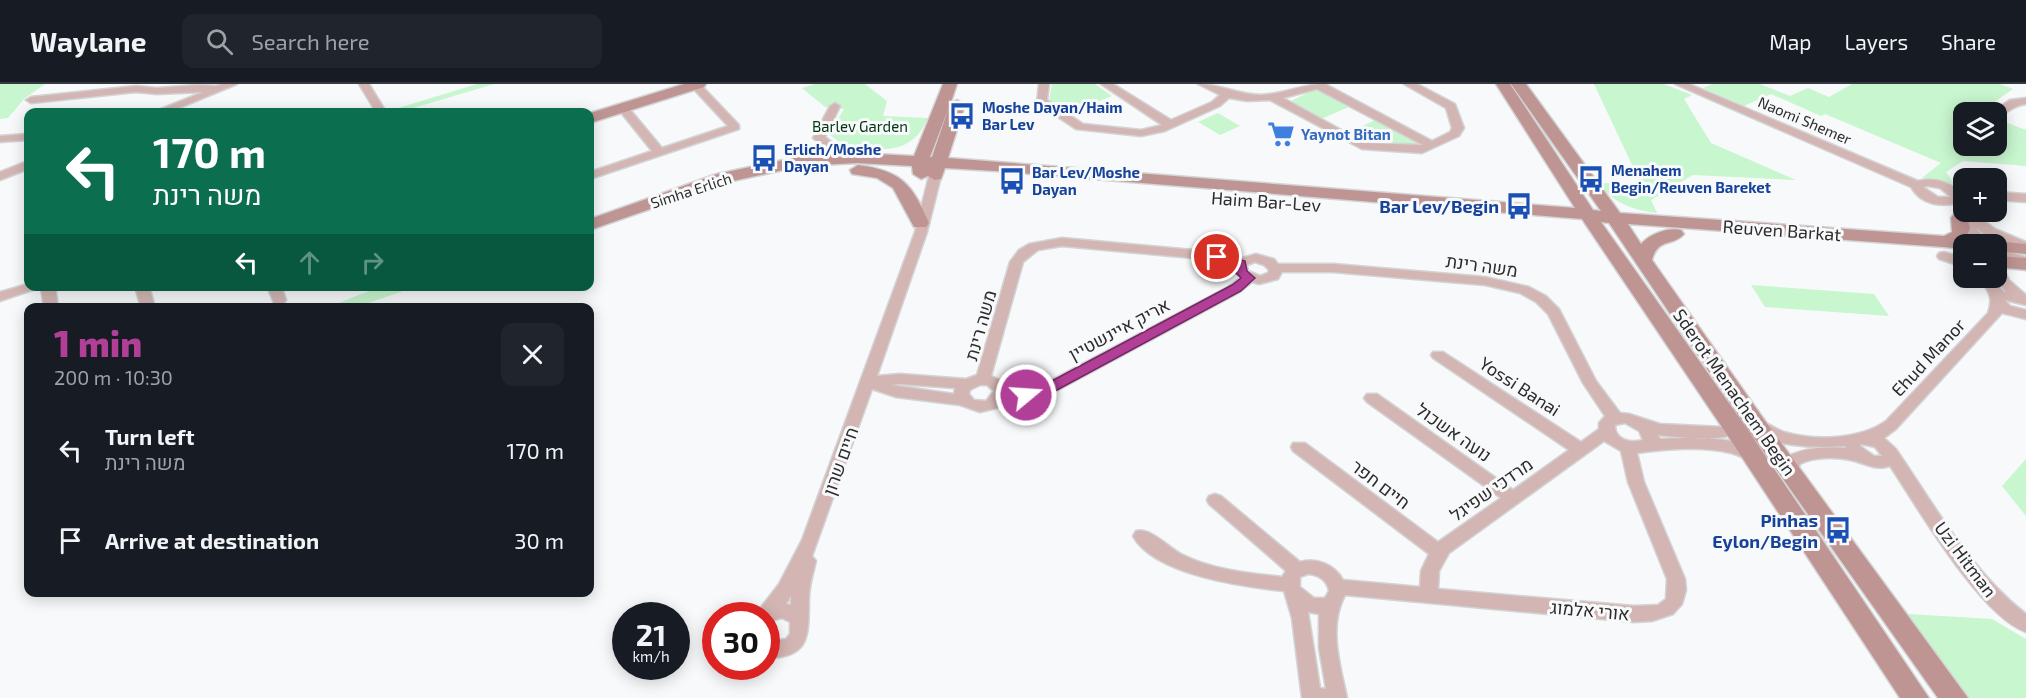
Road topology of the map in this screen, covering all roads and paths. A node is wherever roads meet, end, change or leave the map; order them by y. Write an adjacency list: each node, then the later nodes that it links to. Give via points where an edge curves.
1 (83, 84): 17 (street)
2 (232, 84): 15 (street)
3 (364, 84): 24 (street)
4 (692, 84): 25 (street); 26 (street); 33 (street, via 735,127)
5 (950, 84): 29 (street)
6 (964, 84): 29 (street)
7 (1044, 84): 28 (street, via 1041,101 1080,127 1142,133)
8 (1106, 84): 28 (street)
9 (1203, 84): 16 (street)
10 (1319, 84): 18 (street); 32 (street)
11 (1409, 84): 32 (street, via 1453,109 1457,132)
12 (1503, 84): 42 (street, Sderot Menachem Begin)
13 (1518, 84): 43 (street, Sderot Menachem Begin)
14 (1680, 84): 41 (street, Naomi Shemer)
15 (218, 90): 17 (street, via 193,86); 23 (street)
16 (1227, 94): 18 (street); 28 (street, via 1216,104)
17 (75, 96): 19 (street)
18 (1274, 98): 32 (street, via 1358,145 1415,150)
19 (31, 100)
20 (2026, 101): 22 (street)
21 (835, 106): 34 (street, via 819,138)
22 (2007, 107)
23 (171, 108)
24 (379, 108)
25 (623, 108): 27 (street); 33 (street)
26 (594, 110)
27 (594, 117)
28 (1170, 125)
29 (940, 132): 35 (street, via 907,150); 36 (street, via 964,155); 38 (street)
30 (24, 137): 31 (street)
31 (0, 139)
32 (1433, 146)
33 (659, 152): 39 (street)
34 (840, 158): 35 (street, Simha Erlich); 55 (street, Simha Erlich, via 723,178)
35 (864, 164): 38 (street, Simha Erlich); 56 (street, via 895,181 910,199); 58 (street, Simha Erlich, via 755,181 699,196)
36 (996, 166): 38 (street, Haim Bar-Lev); 50 (street, Haim Bar-Lev)
37 (24, 167): 40 (street)
38 (929, 169): 54 (street, Haim Bar-Lev); 56 (street, חיים שרון)
39 (594, 175)
40 (0, 176)
41 (1918, 184): 45 (street, via 1935,183); 47 (street, via 1921,193)
42 (1572, 191): 50 (street); 54 (street, Sderot Menachem Begin)
43 (1598, 194): 51 (street); 54 (street, Sderot Menachem Begin)
44 (2007, 197): 46 (street)
45 (1953, 198)
46 (2026, 198)
47 (1934, 199): 48 (street); 49 (street)
48 (1953, 203)
49 (1953, 203)
50 (1537, 209): 54 (street, Haim Bar-Lev)
51 (1648, 220): 54 (street, Reuven Barkat); 61 (street, Reuven Barkat)
52 (1962, 222): 61 (street, via 1961,233)
53 (1980, 222): 60 (street, via 1990,232)
54 (1599, 223): 57 (street, Reuven Barkat); 65 (street, Sderot Menachem Begin); 84 (street, Sderot Menachem Begin, via 1609,247)
55 (594, 224)
56 (920, 228): 79 (street, חיים שרון)
57 (1675, 234): 61 (street, Reuven Barkat); 65 (street, via 1653,240 1645,249)
58 (594, 235)
59 (1953, 248): 61 (street, Reuven Barkat)
60 (2026, 248): 64 (street)
61 (1944, 249): 62 (street, Reuven Barkat); 63 (street)
62 (1953, 253)
63 (1953, 255)
64 (2007, 255)
65 (1643, 260): 85 (street, Sderot Menachem Begin)
66 (2007, 260): 67 (street)
67 (2026, 262)
68 (1241, 264): 69 (street, via 1259,259); 70 (street, via 1241,272); 78 (street, משה רינת, via 1204,255 1071,243 1034,247 1017,262)
69 (1275, 268): 70 (street, via 1269,278); 86 (street, משה רינת, via 1314,267 1485,281 1524,290 1554,312)
70 (1249, 278): 81 (street, אריק איינשטיין, via 1053,386 1026,395)
71 (2007, 286): 76 (street)
72 (1994, 288): 75 (street)
73 (24, 289): 74 (street)
74 (0, 297)
75 (1997, 305): 76 (street); 88 (street, Ehud Manor)
76 (2024, 310)
77 (1438, 355): 93 (street, Yossi Banai)
78 (983, 379): 80 (street); 81 (street, via 996,384)
79 (868, 382): 80 (street, via 900,379); 83 (street, via 896,392); 100 (street, חיים שרון)
80 (966, 384): 83 (street, via 961,392)
81 (1001, 394): 83 (street, via 996,402 986,406)
82 (1372, 398): 97 (street, נועה אשכול)
83 (964, 400)
84 (1731, 422): 87 (street, via 1731,430 1724,433 1660,430); 95 (street, Sderot Menachem Begin)
85 (1755, 423): 89 (street, Ehud Manor, via 1786,438); 96 (street, Sderot Menachem Begin)
86 (1611, 425): 87 (street, via 1629,419); 92 (street, via 1615,441); 93 (street, מרדכי שפיגל)
87 (1642, 425): 90 (street, via 1651,436)
88 (1891, 425): 89 (street, Ehud Manor, via 1879,434); 94 (street, Ehud Manor)
89 (1857, 439): 94 (street, via 1875,441); 94 (street, via 1852,444 1854,449)
90 (1647, 446): 92 (street); 95 (street, via 1733,448)
91 (1299, 447): 101 (street, חיים חפר)
92 (1628, 447): 104 (street, אורי אלמוג, via 1636,483 1676,579 1677,596 1671,606 1660,612 1634,614)
93 (1581, 450): 97 (street, מרדכי שפיגל)
94 (1881, 456): 96 (street, via 1806,455 1793,461); 108 (street, Uzi Hitman, via 1914,487 1980,583)
95 (1755, 458): 110 (street, Sderot Menachem Begin)
96 (1790, 472): 111 (street, Sderot Menachem Begin)
97 (1513, 498): 101 (street, מרדכי שפיגל)
98 (1215, 500): 102 (street)
99 (1142, 536): 102 (street, via 1163,553 1199,571)
100 (811, 540): 105 (street, חיים שרון); 107 (street, חיים שרון, via 800,596)
101 (1439, 552): 104 (street, via 1430,571)
102 (1294, 583): 103 (street, via 1313,605 1324,605); 103 (street, via 1311,567 1331,576); 103 (street, via 1311,696 1337,698 1327,628)
103 (1336, 594): 104 (street, אורי אלמוג)
104 (1431, 597)
105 (777, 602)
106 (780, 611): 107 (street, via 794,613)
107 (801, 622): 109 (street, via 801,632 794,644)
108 (2026, 624)
109 (780, 650)
110 (1915, 698)
111 (1954, 698)

